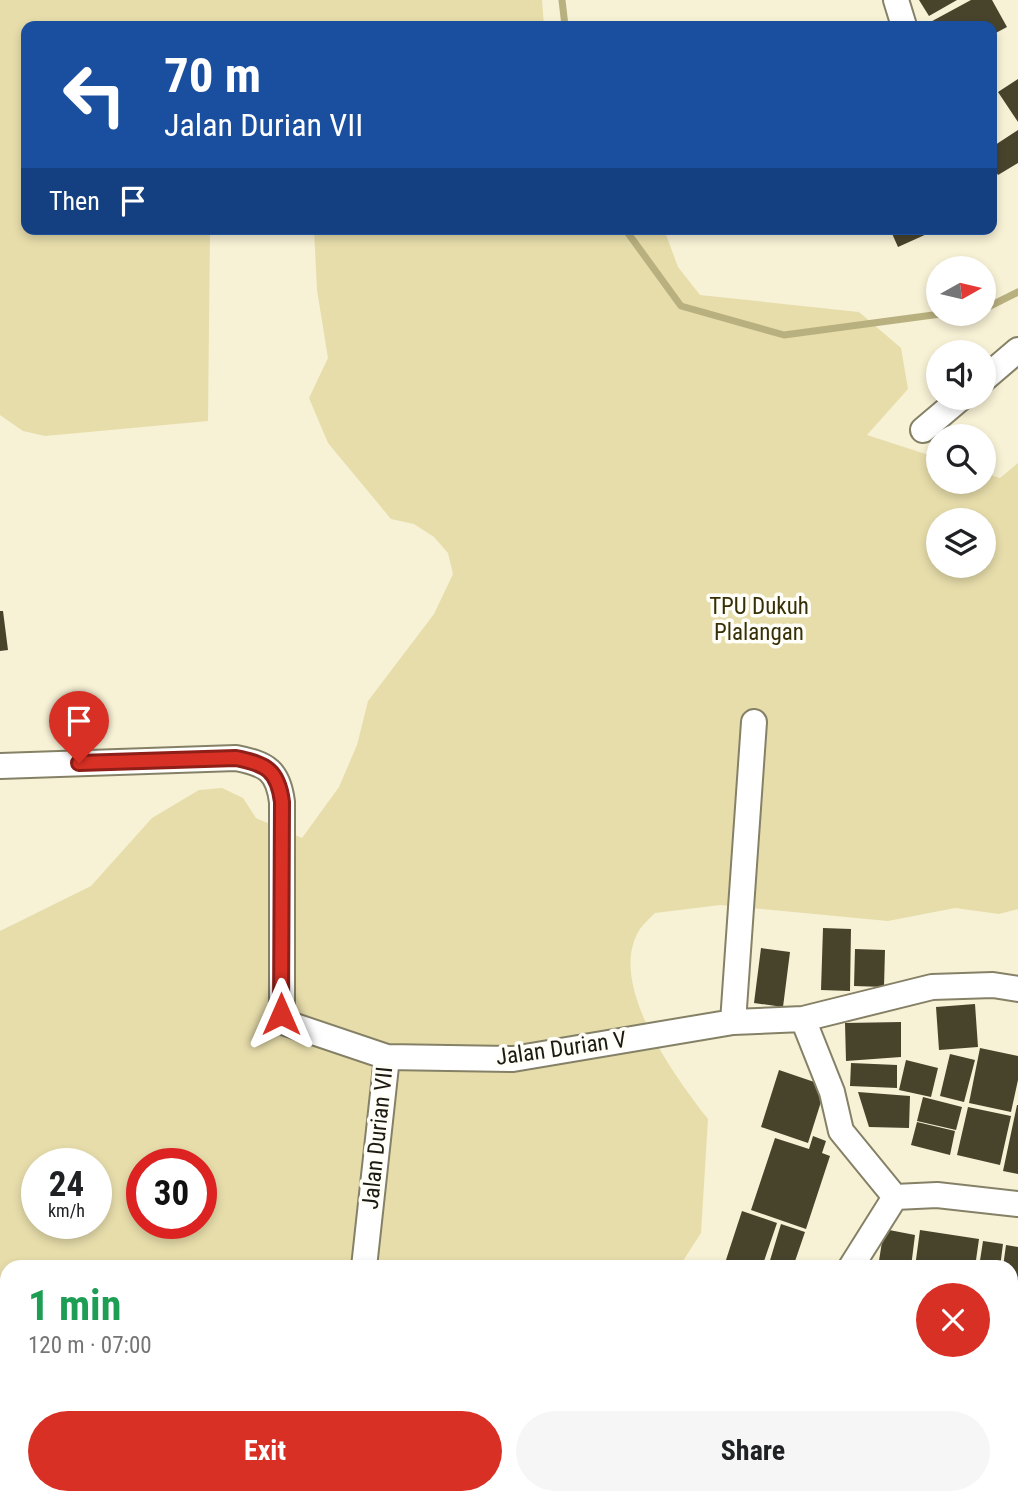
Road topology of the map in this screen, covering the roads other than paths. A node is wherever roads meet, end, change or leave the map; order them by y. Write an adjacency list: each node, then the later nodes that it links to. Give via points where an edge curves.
1 (896, 0): 2 (street)
2 (902, 21)
3 (1018, 350): 4 (street)
4 (996, 369)
5 (947, 410): 6 (street)
6 (923, 430)
7 (754, 722): 11 (street)
8 (0, 766): 12 (street, Jalan Durian VII, via 236,758 271,771 282,802 282,1018)
9 (1018, 989): 10 (street, Jalan Durian V, via 932,987)
10 (803, 1019): 11 (street, Jalan Durian V); 13 (street, via 832,1092 841,1131)
11 (733, 1022): 12 (street, Jalan Durian V, via 513,1059)
12 (387, 1057): 15 (street, Jalan Durian VII)
13 (895, 1197): 14 (street, via 937,1195); 16 (street)
14 (1018, 1204)
15 (364, 1260)
16 (855, 1260)

